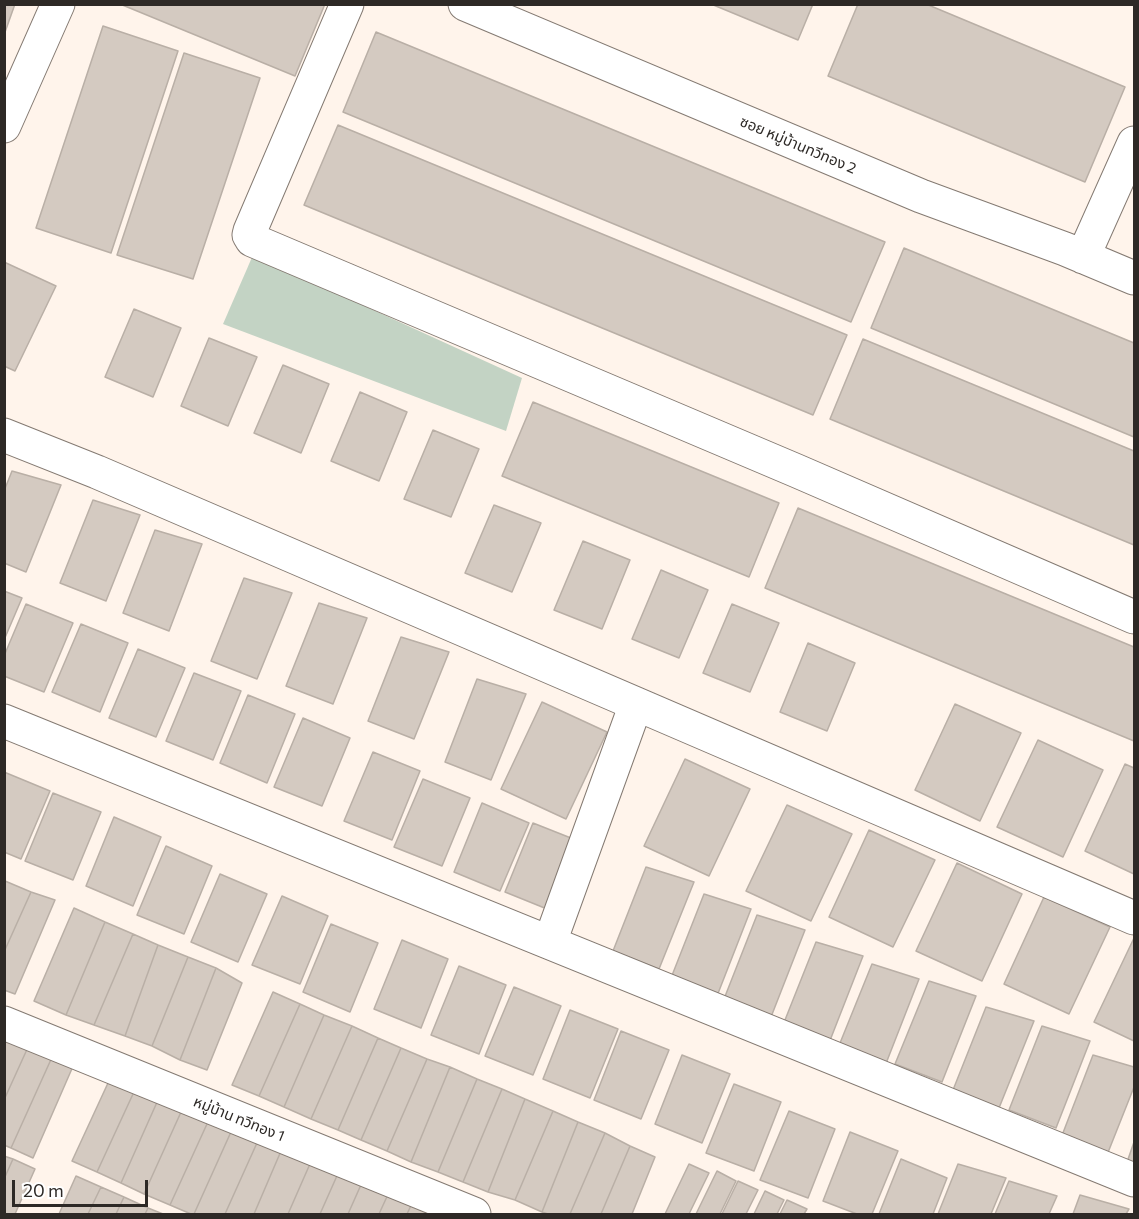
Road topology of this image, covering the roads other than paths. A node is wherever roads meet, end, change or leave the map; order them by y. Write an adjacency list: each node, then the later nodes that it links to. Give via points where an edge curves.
1 (58, 4): 4 (street)
2 (347, 4): 9 (street, via 250,231 252,240)
3 (465, 4): 6 (street, ซอย หมู่บ้านทวีทอง 2, via 921,196)
4 (4, 126)
5 (1134, 143): 6 (street)
6 (1083, 257): 7 (street, ซอย หมู่บ้านทวีทอง 2)
7 (1134, 278)
8 (4, 435): 10 (street)
9 (1134, 617)
10 (636, 704): 12 (street); 13 (street)
11 (4, 721): 13 (street)
12 (1134, 918)
13 (550, 942): 15 (street)
14 (4, 1023): 16 (street, หมู่บ้าน ทวีทอง 1)
15 (1134, 1180)
16 (474, 1215)

